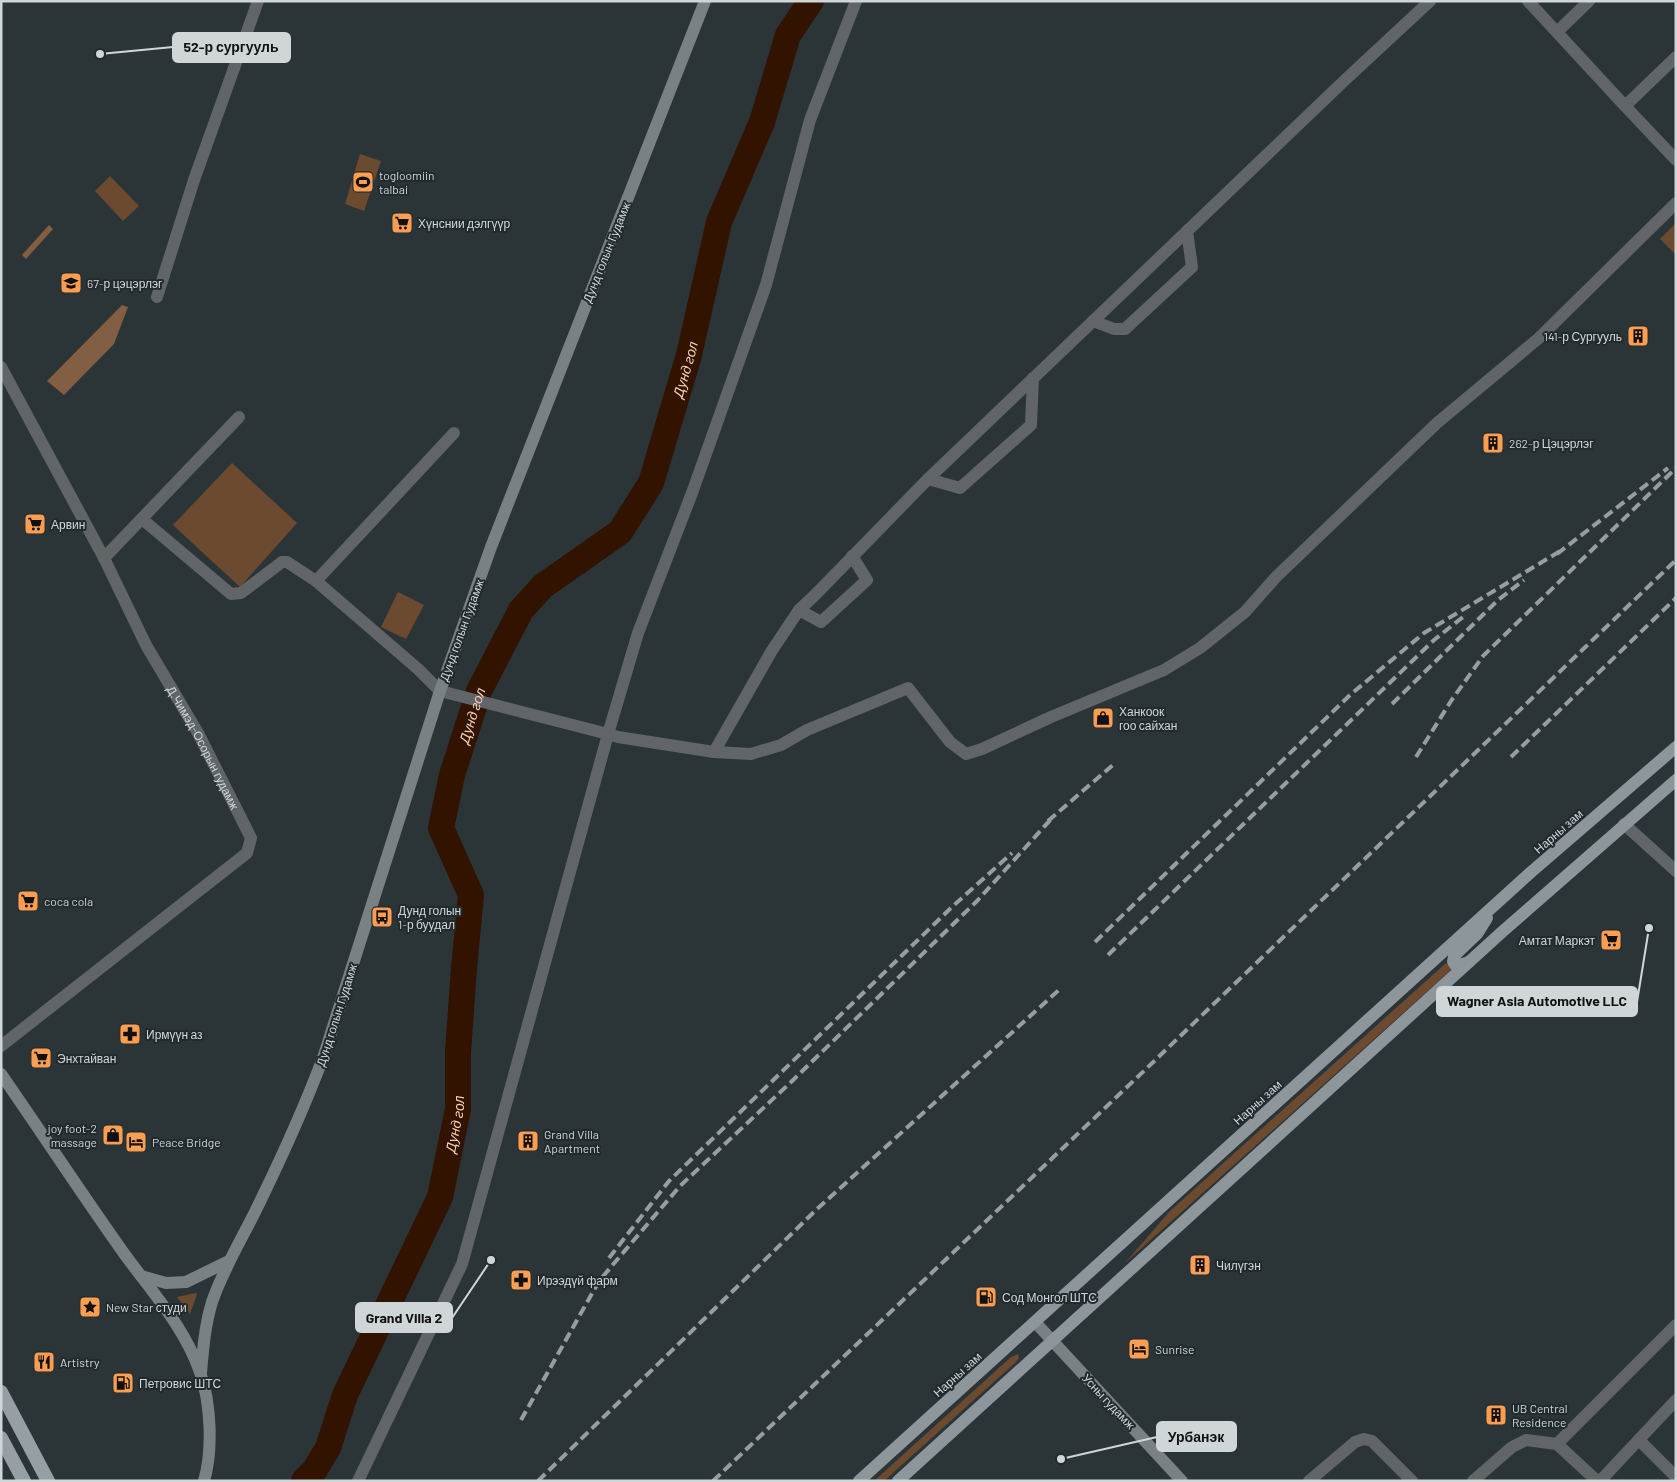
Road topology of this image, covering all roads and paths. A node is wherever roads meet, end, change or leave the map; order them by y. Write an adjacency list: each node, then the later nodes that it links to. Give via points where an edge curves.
1 (258, 1): 13 (street, via 194,180)
2 (705, 1): 25 (main road, Дунд голын Гудамж, via 494,538)
3 (856, 1): 26 (street, via 810,120 766,285 640,628)
4 (1430, 1): 12 (street)
5 (1528, 1): 7 (street)
6 (1589, 1): 7 (street)
7 (1557, 32): 9 (street)
8 (1676, 57): 9 (street)
9 (1626, 106): 10 (street)
10 (1676, 160)
11 (1676, 203): 28 (street, via 1539,338 1437,423 1384,473 1276,577 1245,612 1200,648 1164,670 966,754 950,742 908,688 807,730 781,745 751,754)
12 (1187, 230): 14 (street); 14 (street, via 1192,267 1125,329)
13 (157, 296)
14 (1093, 322): 16 (street)
15 (1, 367): 22 (street, Д.Чимэд-Осорын гудамж)
16 (1033, 378): 19 (street); 19 (street, via 1031,425 960,488)
17 (239, 418): 20 (street)
18 (454, 434): 23 (street)
19 (928, 479): 21 (street)
20 (142, 519): 22 (street); 23 (street, via 231,594 241,593 282,562)
21 (852, 556): 24 (street); 24 (street, via 867,580 821,622)
22 (104, 558): 34 (street, Д.Чимэд-Осорын гудамж, via 146,645 198,733 251,838 247,853)
23 (316, 581): 25 (street)
24 (799, 610): 28 (street)
25 (440, 690): 26 (street); 36 (main road, Дунд голын Гудамж, via 324,1055 304,1108)
26 (608, 734): 28 (street); 52 (street, via 462,1264)
27 (1676, 747): 32 (main road, Нарны зам)
28 (714, 752)
29 (1676, 780): 30 (main road)
30 (1624, 824): 31 (street); 33 (main road)
31 (1676, 870)
32 (1493, 907): 33 (main road, via 1478,934 1454,956 1453,962 1456,966); 38 (main road, Нарны зам)
33 (1472, 960): 40 (main road)
34 (1, 1046)
35 (1, 1074): 37 (main road)
36 (229, 1262): 37 (main road, via 186,1282 166,1283); 41 (main road, Дунд голын Гудамж, via 212,1302)
37 (141, 1276): 41 (main road, via 167,1308)
38 (1036, 1322): 40 (main road, Усны гудамж); 53 (main road, Нарны зам)
39 (1676, 1325): 46 (street)
40 (1052, 1340): 54 (main road); 55 (main road, Усны гудамж)
41 (201, 1373): 51 (main road, via 210,1440)
42 (1, 1392): 50 (highway)
43 (1676, 1400): 45 (street)
44 (1, 1438): 49 (highway)
45 (1639, 1440): 47 (street); 48 (street)
46 (1558, 1444): 48 (street); 58 (street, via 1526,1440 1512,1447)
47 (1673, 1478)
48 (1605, 1479)
49 (24, 1481)
50 (48, 1481)
51 (204, 1481)
52 (358, 1481)
53 (859, 1481)
54 (898, 1481)
55 (1182, 1481)
56 (1309, 1481): 57 (street, via 1355,1442 1364,1439 1372,1441)
57 (1412, 1481)
58 (1473, 1481)

